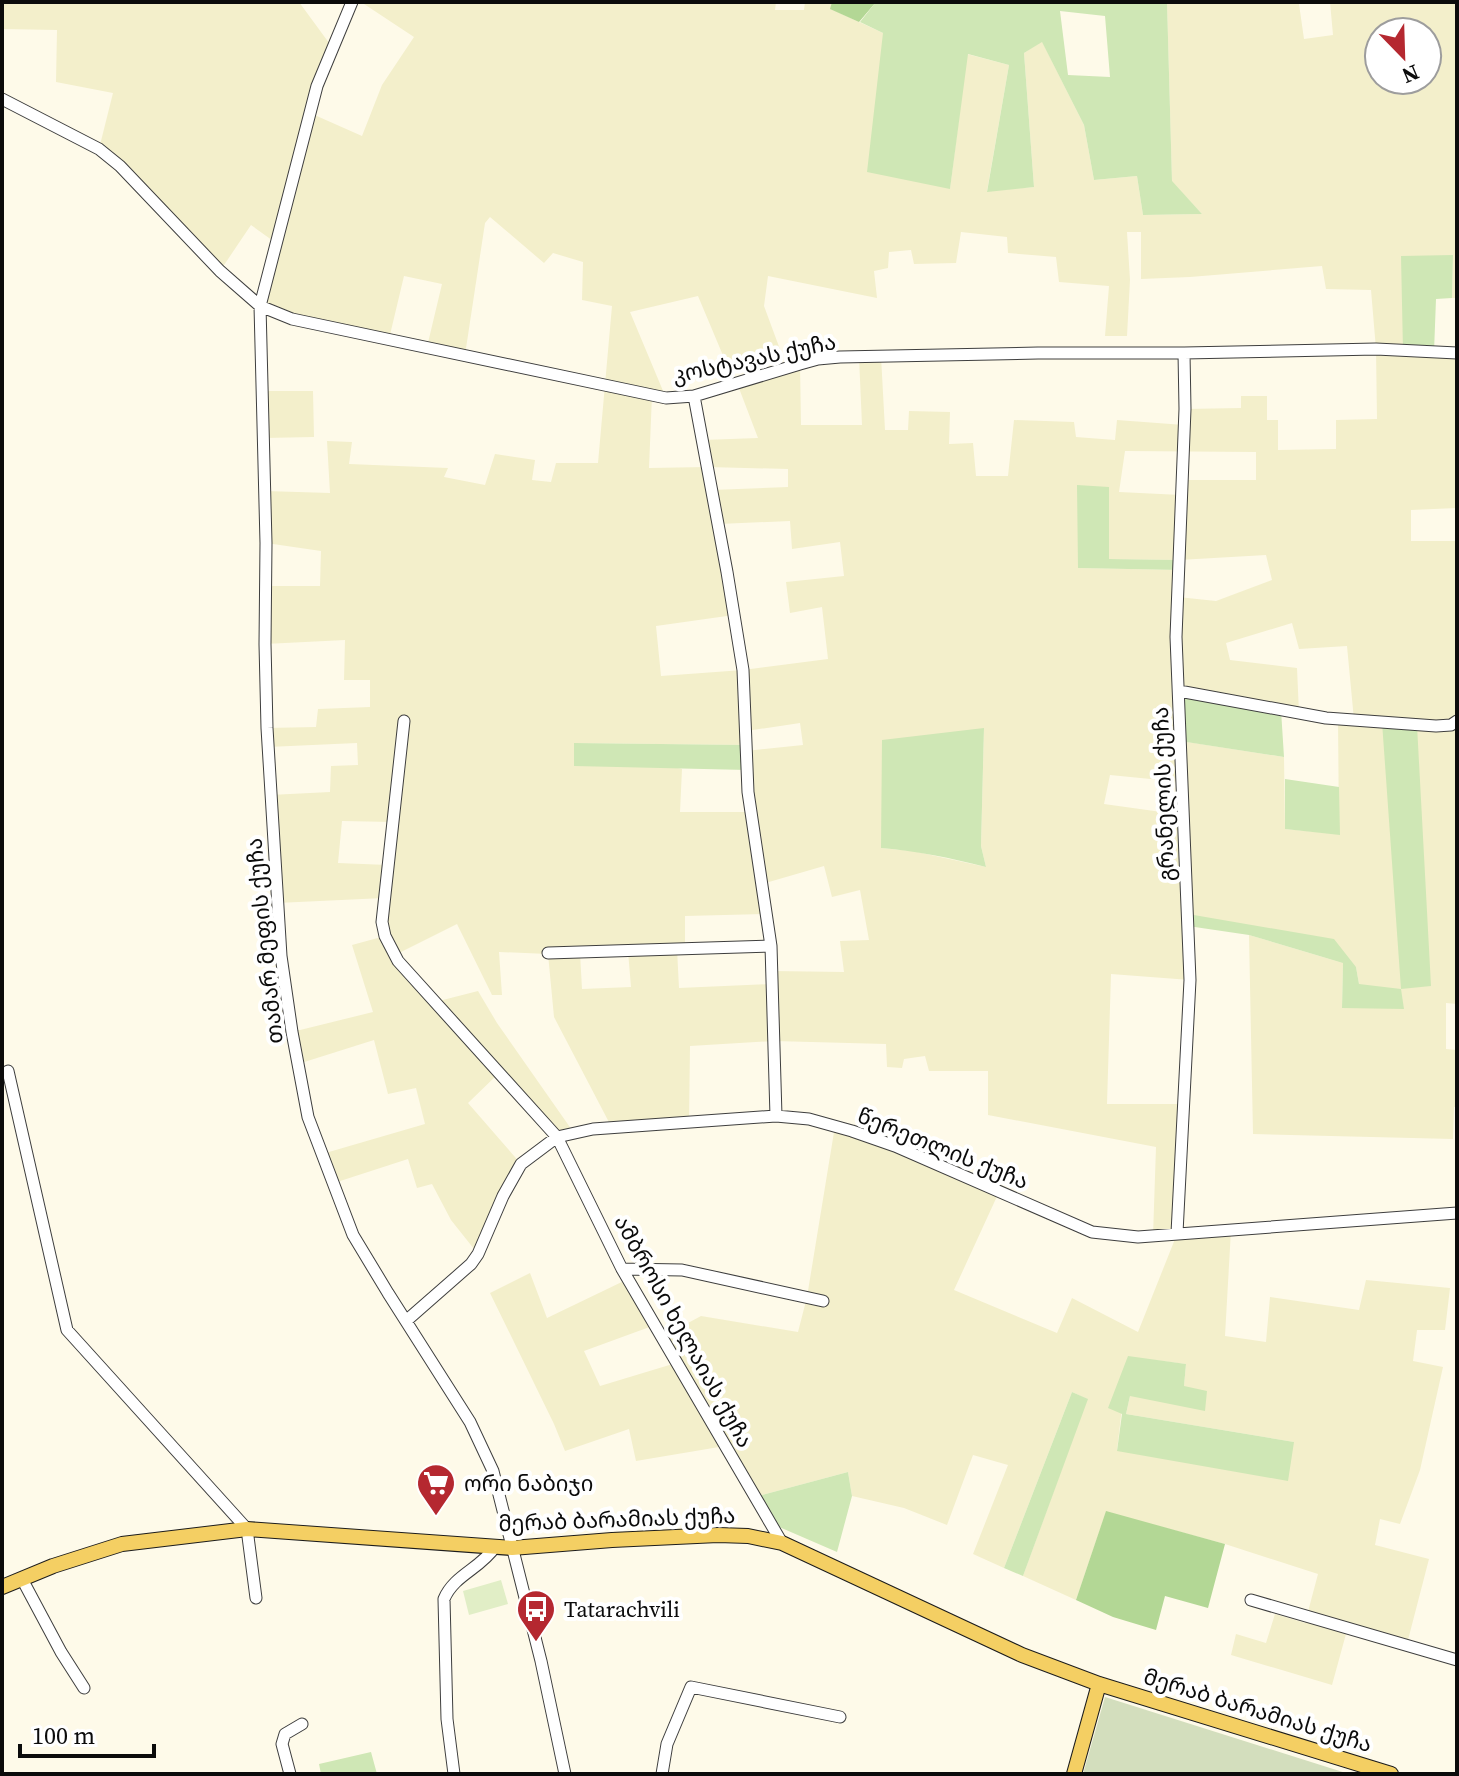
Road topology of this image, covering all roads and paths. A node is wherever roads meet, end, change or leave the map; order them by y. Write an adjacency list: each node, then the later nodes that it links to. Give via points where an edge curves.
1 (352, 2): 3 (street, თამარ მეფის ქუჩა, via 317,86)
2 (2, 99): 3 (street, კოსტავას ქუჩა, via 99,149)
3 (260, 306): 6 (street, კოსტავას ქუჩა, via 292,319 666,398); 19 (street, თამარ მეფის ქუჩა, via 267,728 281,956 308,1117 353,1235)
4 (1184, 353): 5 (street, კოსტავას ქუჩა); 6 (street, კოსტავას ქუჩა, via 840,357); 7 (street, გრანელის ქუჩა)
5 (1457, 353)
6 (694, 396): 10 (street, via 743,670 748,792)
7 (1179, 691): 9 (street, via 1326,718 1436,726); 16 (street, გრანელის ქუჩა, via 1190,980)
8 (404, 721): 14 (street, ამბროსი ხელაიას ქუჩა, via 382,922 385,936 398,961)
9 (1457, 721)
10 (771, 946): 11 (street); 13 (street)
11 (548, 953)
12 (8, 1071): 20 (street, via 67,1330)
13 (776, 1116): 14 (street, წერეთლის ქუჩა, via 593,1129); 16 (street, წერეთლის ქუჩა, via 809,1119 895,1146 1092,1232 1138,1237)
14 (557, 1137): 17 (street, ამბროსი ხელაიას ქუჩა); 19 (street, წერეთლის ქუჩა, via 521,1164 471,1264)
15 (1457, 1213): 16 (street, წერეთლის ქუჩა)
16 (1177, 1233)
17 (622, 1269): 18 (street, via 682,1270); 21 (street, ამბროსი ხელაიას ქუჩა)
18 (823, 1301)
19 (406, 1321): 22 (street, თამარ მეფის ქუჩა, via 470,1422 493,1471)
20 (247, 1529): 23 (main road, მერაბ ბარამიას ქუჩა); 24 (main road, მერაბ ბარამიას ქუჩა, via 122,1544); 26 (street)
21 (782, 1543): 22 (main road, მერაბ ბარამიას ქუჩა, via 718,1535); 29 (main road, მერაბ ბარამიას ქუჩა, via 1022,1655)
22 (512, 1546): 23 (main road, მერაბ ბარამიას ქუჩა); 35 (street, თამარ მეფის ქუჩა)
23 (495, 1547): 34 (street, via 450,1587 444,1599)
24 (22, 1579): 25 (main road, მერაბ ბარამიას ქუჩა); 30 (street)
25 (2, 1587)
26 (256, 1598)
27 (1251, 1600): 28 (street)
28 (1457, 1660)
29 (1099, 1684): 37 (main road); 38 (main road, მერაბ ბარამიას ქუჩა)
30 (84, 1688)
31 (840, 1717): 36 (street, via 691,1687 667,1744)
32 (302, 1724): 33 (street, via 285,1734 282,1744)
33 (290, 1774)
34 (454, 1774)
35 (565, 1774)
36 (662, 1774)
37 (1074, 1774)
38 (1391, 1774)

